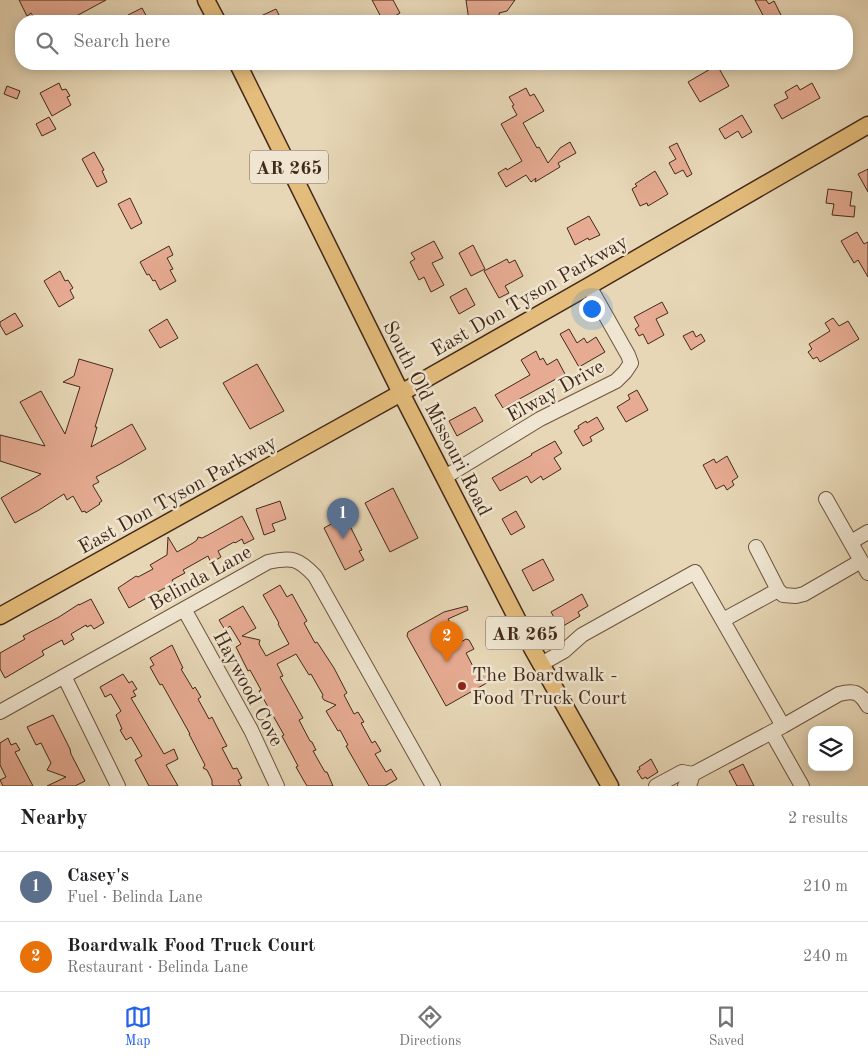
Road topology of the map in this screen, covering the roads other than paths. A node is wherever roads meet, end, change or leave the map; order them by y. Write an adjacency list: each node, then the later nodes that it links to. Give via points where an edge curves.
1 (206, 0): 2 (main road)
2 (214, 15)
3 (241, 70): 6 (main road, South Old Missouri Road / AR 265)
4 (868, 125): 5 (main road, East Don Tyson Parkway)
5 (589, 286): 6 (main road, East Don Tyson Parkway); 7 (street, Elway Drive, via 628,355 631,363 625,372 616,381 540,419)
6 (401, 393): 7 (main road, South Old Missouri Road / AR 265); 15 (main road, East Don Tyson Parkway)
7 (445, 477): 17 (main road, South Old Missouri Road / AR 265)
8 (826, 499): 10 (street)
9 (868, 532): 10 (street)
10 (851, 542): 12 (street)
11 (756, 547): 13 (street)
12 (865, 567): 13 (street, via 804,594 783,595)
13 (778, 590): 16 (street)
14 (184, 609): 18 (street, Belinda Lane); 25 (street, Haywood Cove, via 252,730); 26 (street, Belinda Lane, via 268,562 293,560 305,566 316,576)
15 (0, 616)
16 (723, 620): 17 (street, via 696,572 582,635 564,652); 22 (street)
17 (541, 664): 27 (main road, South Old Missouri Road / AR 265)
18 (64, 676): 21 (street, Belinda Lane); 24 (street)
19 (863, 691): 20 (street); 22 (street, via 839,694)
20 (868, 706)
21 (0, 712)
22 (777, 729): 23 (street); 29 (street)
23 (689, 780): 28 (street, via 682,772)
24 (118, 786)
25 (277, 786)
26 (433, 786)
27 (610, 786)
28 (656, 786)
29 (802, 786)

